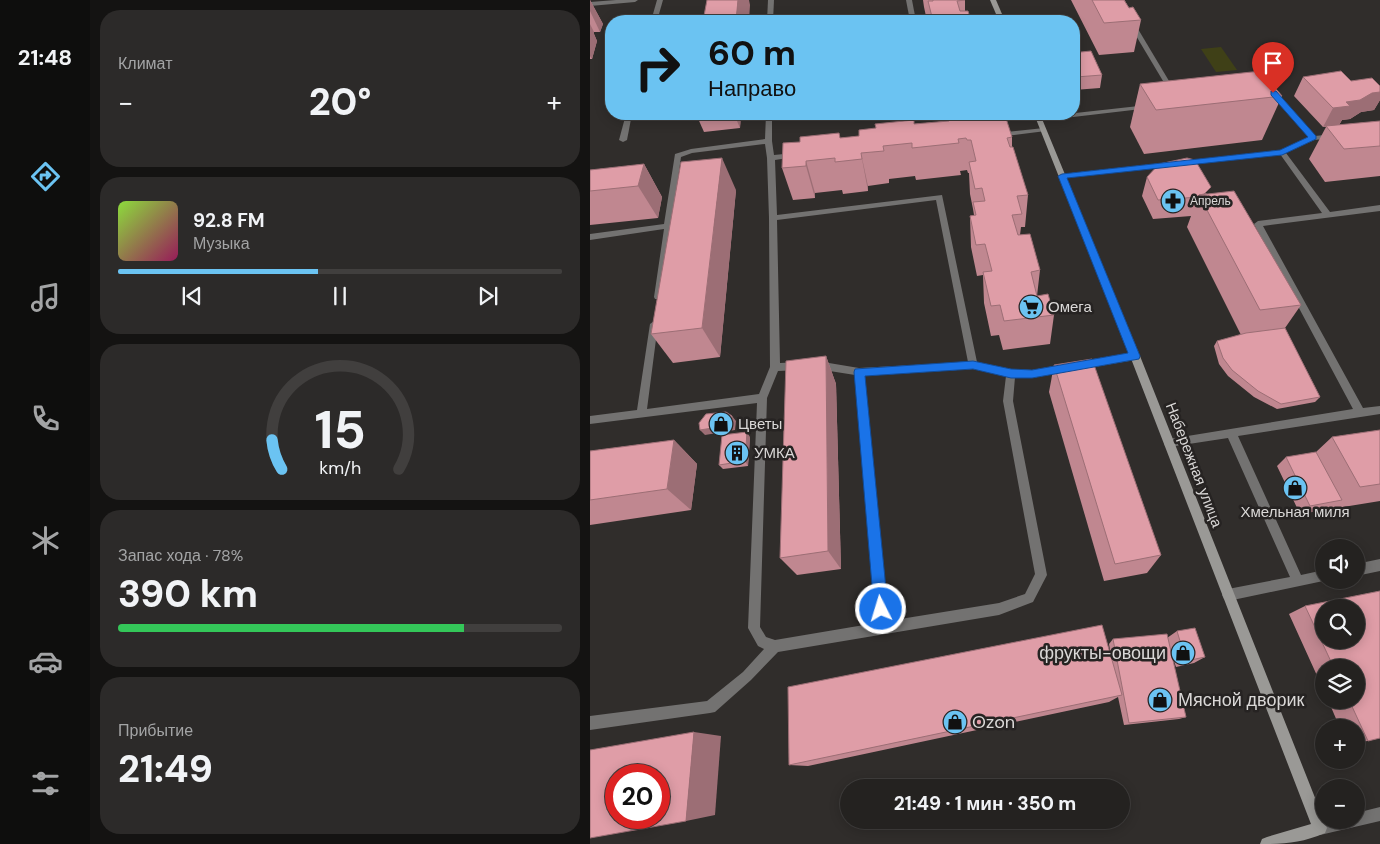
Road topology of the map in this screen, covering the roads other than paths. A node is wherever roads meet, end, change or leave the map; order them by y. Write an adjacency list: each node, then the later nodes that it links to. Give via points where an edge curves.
1 (635, 0): 6 (lane)
2 (660, 0): 7 (lane)
3 (771, 0): 8 (lane)
4 (909, 0): 9 (lane)
5 (993, 0): 10 (street)
6 (590, 4)
7 (656, 15)
8 (770, 15)
9 (912, 15)
10 (999, 15)
11 (1126, 16): 13 (lane)
12 (1264, 94): 22 (lane, via 1273,93)
13 (1174, 95)
14 (1160, 105): 15 (lane)
15 (1080, 112)
16 (628, 120): 23 (lane)
17 (769, 120): 24 (lane)
18 (1040, 120): 19 (street, Набережная улица)
19 (1044, 130): 21 (lane); 28 (street, Набережная улица)
20 (1342, 135): 22 (lane)
21 (987, 136)
22 (1313, 138): 25 (lane)
23 (623, 140)
24 (768, 141): 27 (lane); 32 (lane, via 691,151 678,156)
25 (1282, 152): 28 (lane); 30 (lane)
26 (801, 155): 27 (lane)
27 (771, 158): 31 (lane)
28 (1062, 176): 34 (street, Набережная улица)
29 (1380, 208): 30 (lane)
30 (1328, 215): 41 (lane, via 1258,224)
31 (774, 218): 35 (lane, via 939,197); 36 (lane)
32 (668, 226): 33 (lane); 42 (lane)
33 (590, 237)
34 (1135, 356): 38 (lane, via 1032,374); 45 (street, Набережная улица)
35 (973, 365): 37 (lane); 38 (lane)
36 (775, 367): 37 (lane, via 814,365); 39 (lane)
37 (859, 372): 51 (lane)
38 (1011, 374): 51 (lane, via 1008,401 1041,575 1029,598 1000,609)
39 (762, 398): 42 (lane); 52 (lane, via 754,628 762,642)
40 (1380, 410): 41 (lane)
41 (1360, 412): 44 (lane)
42 (641, 414): 43 (lane)
43 (590, 420)
44 (1231, 433): 45 (lane); 49 (lane)
45 (1169, 443): 50 (street, Набережная улица)
46 (1380, 565): 47 (lane)
47 (1365, 568)
48 (1315, 578): 49 (lane)
49 (1298, 581): 50 (lane)
50 (1228, 595): 55 (street, Набережная улица)
51 (882, 628): 52 (lane)
52 (775, 646): 53 (lane, via 710,707)
53 (590, 722)
54 (1380, 814): 56 (lane)
55 (1315, 815)
56 (1365, 818)
57 (1317, 829): 58 (street)
58 (1267, 844)

